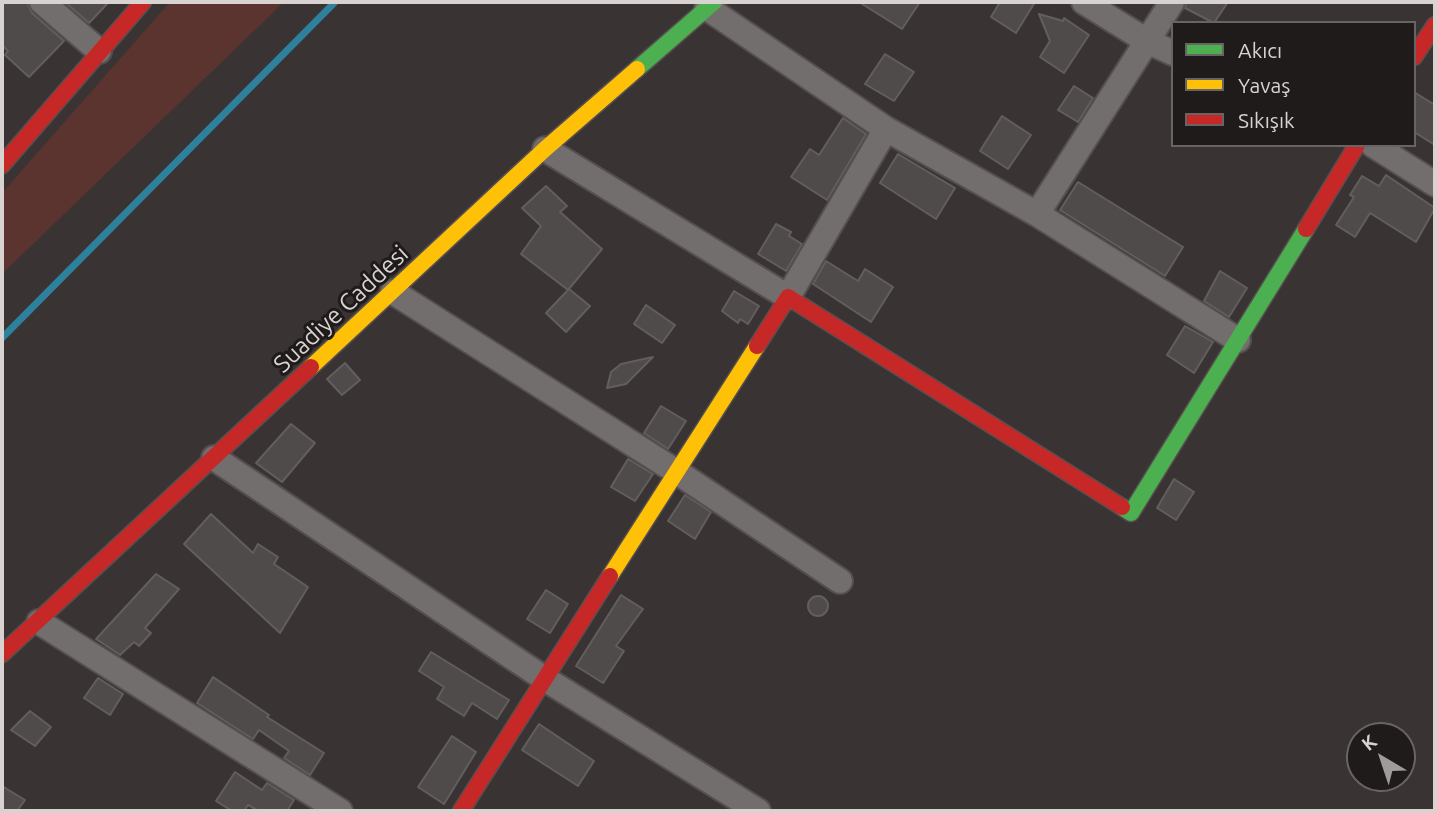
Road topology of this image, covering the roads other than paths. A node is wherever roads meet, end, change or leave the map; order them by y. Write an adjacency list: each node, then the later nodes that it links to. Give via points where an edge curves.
1 (42, 2): 8 (street)
2 (143, 2): 8 (street)
3 (1084, 2): 7 (street)
4 (1172, 2): 7 (street)
5 (710, 5): 11 (street); 14 (street, Suadiye Caddesi)
6 (1435, 25): 10 (street)
7 (1147, 41): 9 (street); 17 (street)
8 (99, 51): 15 (street)
9 (1171, 52)
10 (1416, 54)
11 (886, 129): 17 (street); 19 (street)
12 (1356, 147): 20 (street)
13 (1376, 147): 16 (street)
14 (545, 149): 18 (street, Suadiye Caddesi); 19 (street)
15 (3, 163)
16 (1435, 184)
17 (1037, 214): 20 (street)
18 (393, 292): 21 (street, Suadiye Caddesi); 22 (street)
19 (788, 297): 20 (street, via 1130,513); 22 (street)
20 (1238, 340)
21 (214, 458): 24 (street, Suadiye Caddesi); 26 (street)
22 (677, 472): 23 (street); 26 (street)
23 (841, 581)
24 (39, 622): 25 (street, Suadiye Caddesi); 27 (street)
25 (2, 654)
26 (545, 679): 28 (street); 29 (street)
27 (340, 811)
28 (461, 811)
29 (758, 811)

